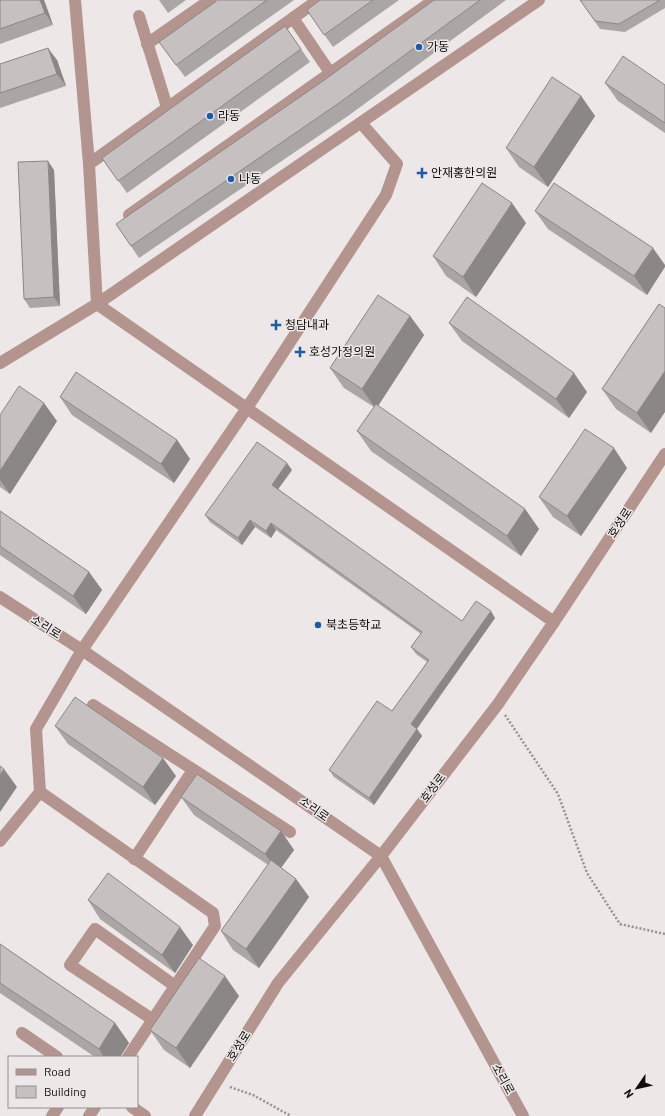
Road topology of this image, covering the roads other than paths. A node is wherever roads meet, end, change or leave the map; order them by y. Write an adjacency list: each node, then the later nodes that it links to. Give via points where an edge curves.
1 (75, 0): 12 (street)
2 (210, 0): 8 (street)
3 (318, 0): 7 (street)
4 (434, 0): 9 (street)
5 (539, 0): 11 (street)
6 (139, 16): 8 (street)
7 (293, 18): 9 (street); 10 (street)
8 (147, 44): 10 (street)
9 (331, 74): 13 (street)
10 (166, 107): 12 (street)
11 (361, 124): 14 (street); 16 (street, via 397,164 386,195)
12 (89, 164): 14 (street)
13 (129, 215)
14 (97, 304): 15 (street); 16 (street)
15 (0, 363)
16 (247, 408): 19 (street); 20 (street)
17 (665, 454): 19 (street, 호성로)
18 (0, 597): 20 (street, 소리로)
19 (554, 622): 26 (street, 호성로, via 498,704)
20 (82, 650): 23 (street, via 36,729); 26 (street, 소리로)
21 (93, 705): 22 (street)
22 (193, 770): 24 (street); 27 (street)
23 (40, 792): 25 (street); 27 (street)
24 (290, 832)
25 (0, 840)
26 (381, 856): 37 (street, 호성로, via 278,983); 38 (street, 소리로)
27 (134, 859): 28 (street, via 213,913 215,926)
28 (175, 986): 29 (street); 29 (street, via 95,929 70,965)
29 (152, 1019): 32 (street)
30 (22, 1033): 31 (street)
31 (56, 1056)
32 (129, 1056)
33 (94, 1108): 35 (street)
34 (133, 1108): 36 (street)
35 (88, 1116)
36 (145, 1116)
37 (195, 1116)
38 (523, 1116)

